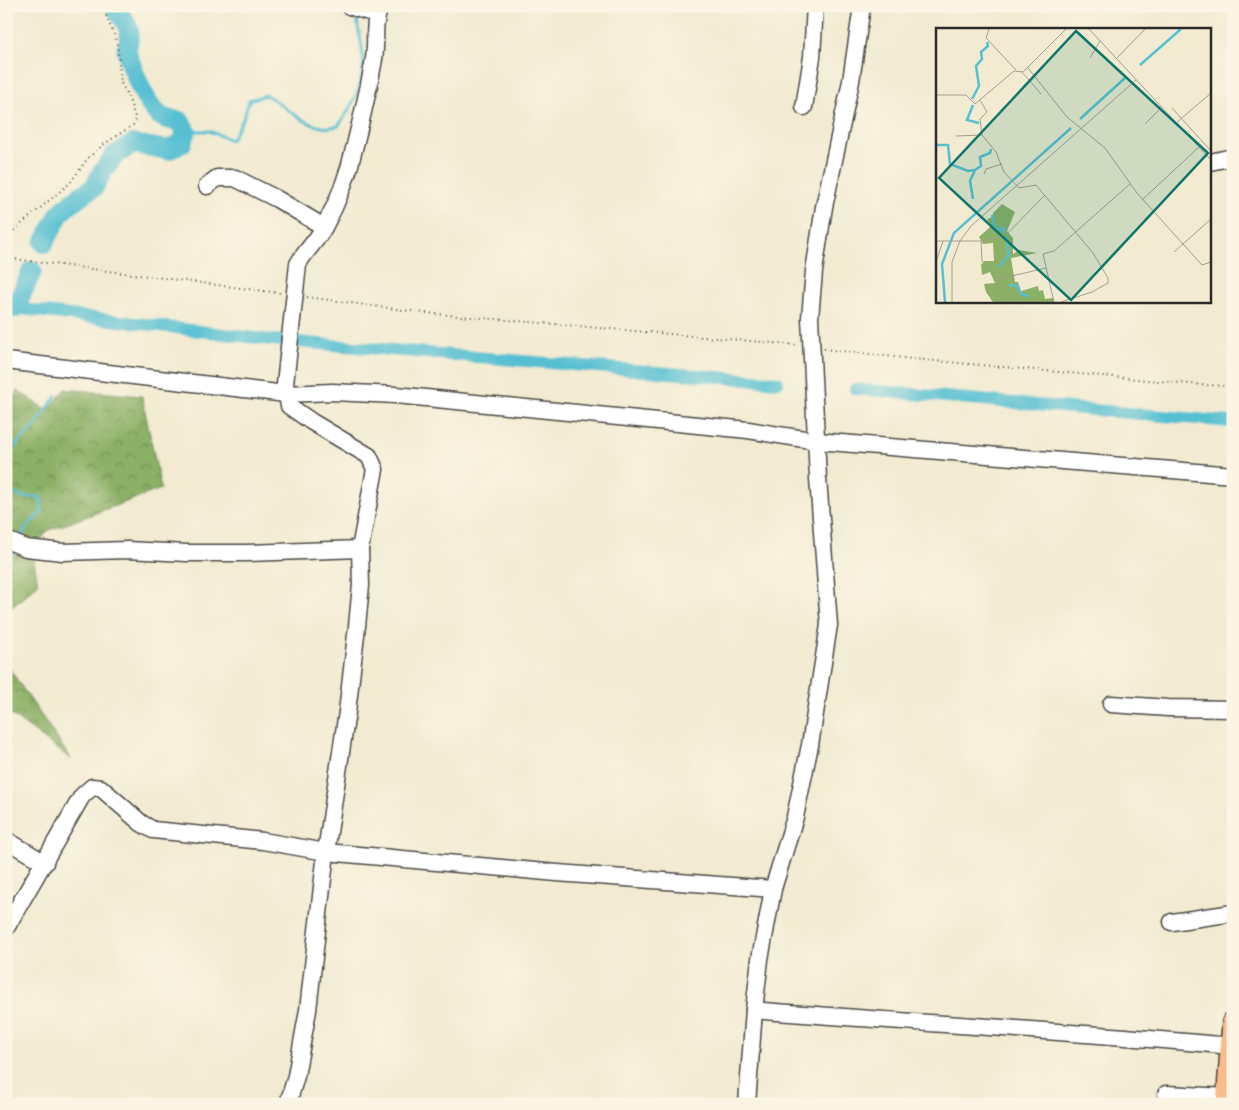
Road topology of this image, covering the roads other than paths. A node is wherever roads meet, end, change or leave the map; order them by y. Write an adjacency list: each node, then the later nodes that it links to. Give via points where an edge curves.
1 (815, 6): 5 (street, via 812,57)
2 (862, 6): 12 (street, via 851,81 814,271 810,318)
3 (349, 7): 4 (street)
4 (376, 11): 9 (street, via 374,57 355,147 338,199)
5 (804, 107)
6 (1233, 157): 7 (street)
7 (1212, 162)
8 (207, 186): 9 (street, via 217,178 235,178)
9 (324, 227): 11 (street, via 298,264)
10 (6, 361): 11 (street)
11 (286, 389): 12 (street, via 396,395 748,430); 15 (street, via 289,406 369,456 373,462 375,478)
12 (817, 441): 13 (street); 21 (street, via 829,625 795,817)
13 (1233, 475)
14 (6, 540): 15 (street, via 26,548 63,552 247,553)
15 (360, 549): 19 (street, via 361,585 356,636)
16 (1110, 704): 17 (street)
17 (1233, 709)
18 (6, 840): 20 (street)
19 (326, 852): 20 (street, via 263,841 153,830 95,786 82,796); 21 (street); 30 (street, via 308,1010)
20 (45, 863): 24 (street)
21 (773, 889): 25 (street)
22 (1233, 913): 23 (street)
23 (1172, 922)
24 (6, 928)
25 (754, 1010): 27 (street); 31 (street)
26 (1233, 1022): 27 (main road)
27 (1231, 1046): 29 (main road)
28 (1166, 1094): 29 (street)
29 (1228, 1100)
30 (288, 1104)
31 (747, 1104)

